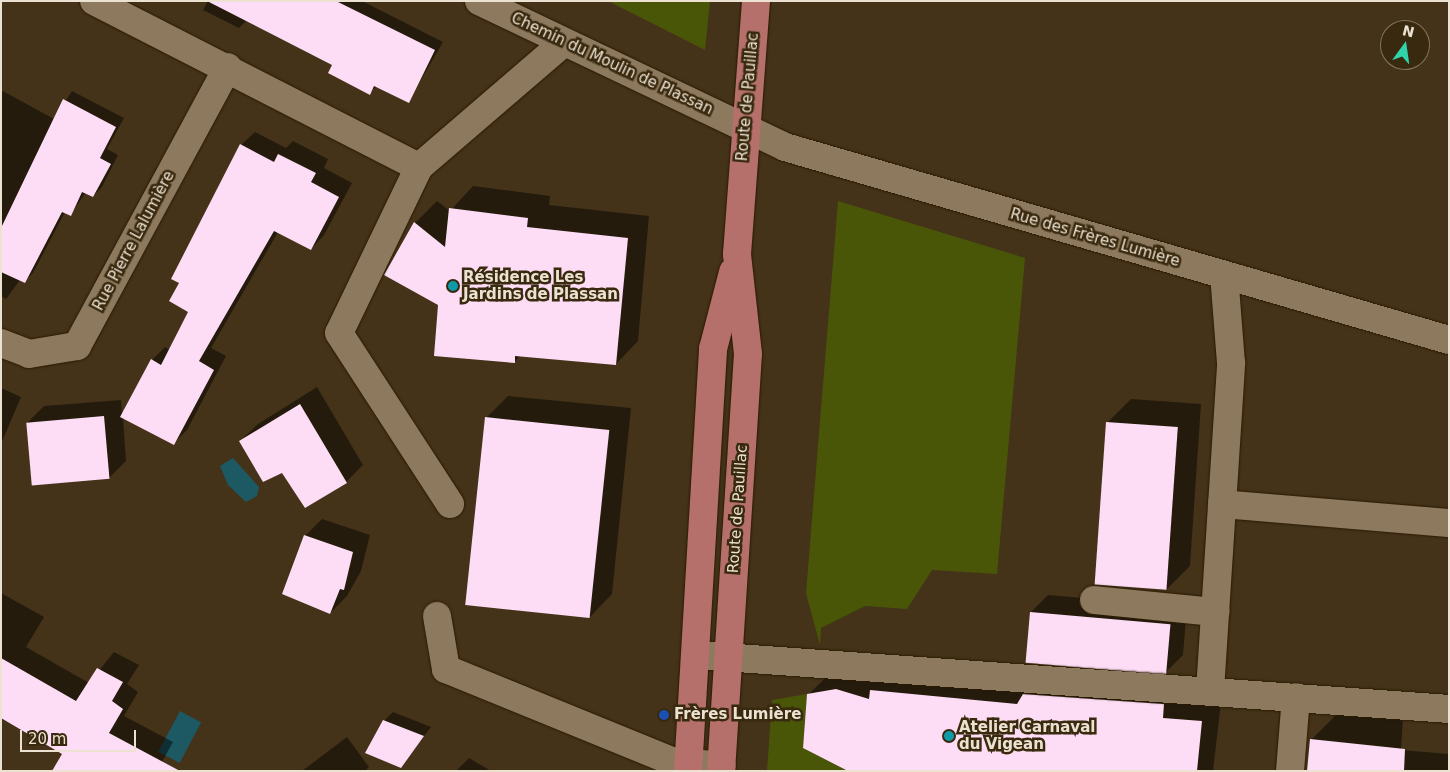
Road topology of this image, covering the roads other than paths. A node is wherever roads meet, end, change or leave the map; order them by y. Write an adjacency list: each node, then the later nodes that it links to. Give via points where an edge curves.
1 (94, 1): 5 (street)
2 (479, 1): 4 (street, Chemin du Moulin de Plassan)
3 (756, 1): 6 (main road, Route de Pauillac)
4 (563, 42): 6 (street, Chemin du Moulin de Plassan); 7 (street)
5 (228, 67): 7 (street); 11 (street, Rue Pierre Lalumière, via 77,346 29,354)
6 (745, 127): 8 (main road, Route de Pauillac); 9 (street, Rue des Frères Lumière, via 785,147)
7 (419, 167): 12 (street, via 339,333)
8 (737, 254): 18 (main road, Route de Pauillac, via 714,349); 19 (main road, Route de Pauillac, via 748,354)
9 (1224, 275): 10 (street, Rue des Frères Lumière); 13 (street, via 1231,363)
10 (1449, 340)
11 (1, 343)
12 (450, 504)
13 (1222, 504): 14 (street); 16 (street)
14 (1449, 523)
15 (1094, 600): 16 (street)
16 (1215, 612): 20 (street)
17 (438, 616): 23 (street, Route de Pauillac, via 446,669)
18 (696, 655): 19 (street); 23 (main road, Route de Pauillac)
19 (729, 657): 20 (street); 24 (main road, Route de Pauillac)
20 (1210, 691): 21 (street)
21 (1296, 697): 22 (street); 25 (street)
22 (1449, 709)
23 (688, 767): 24 (street, Route de Pauillac)
24 (722, 768)
25 (1290, 771)

